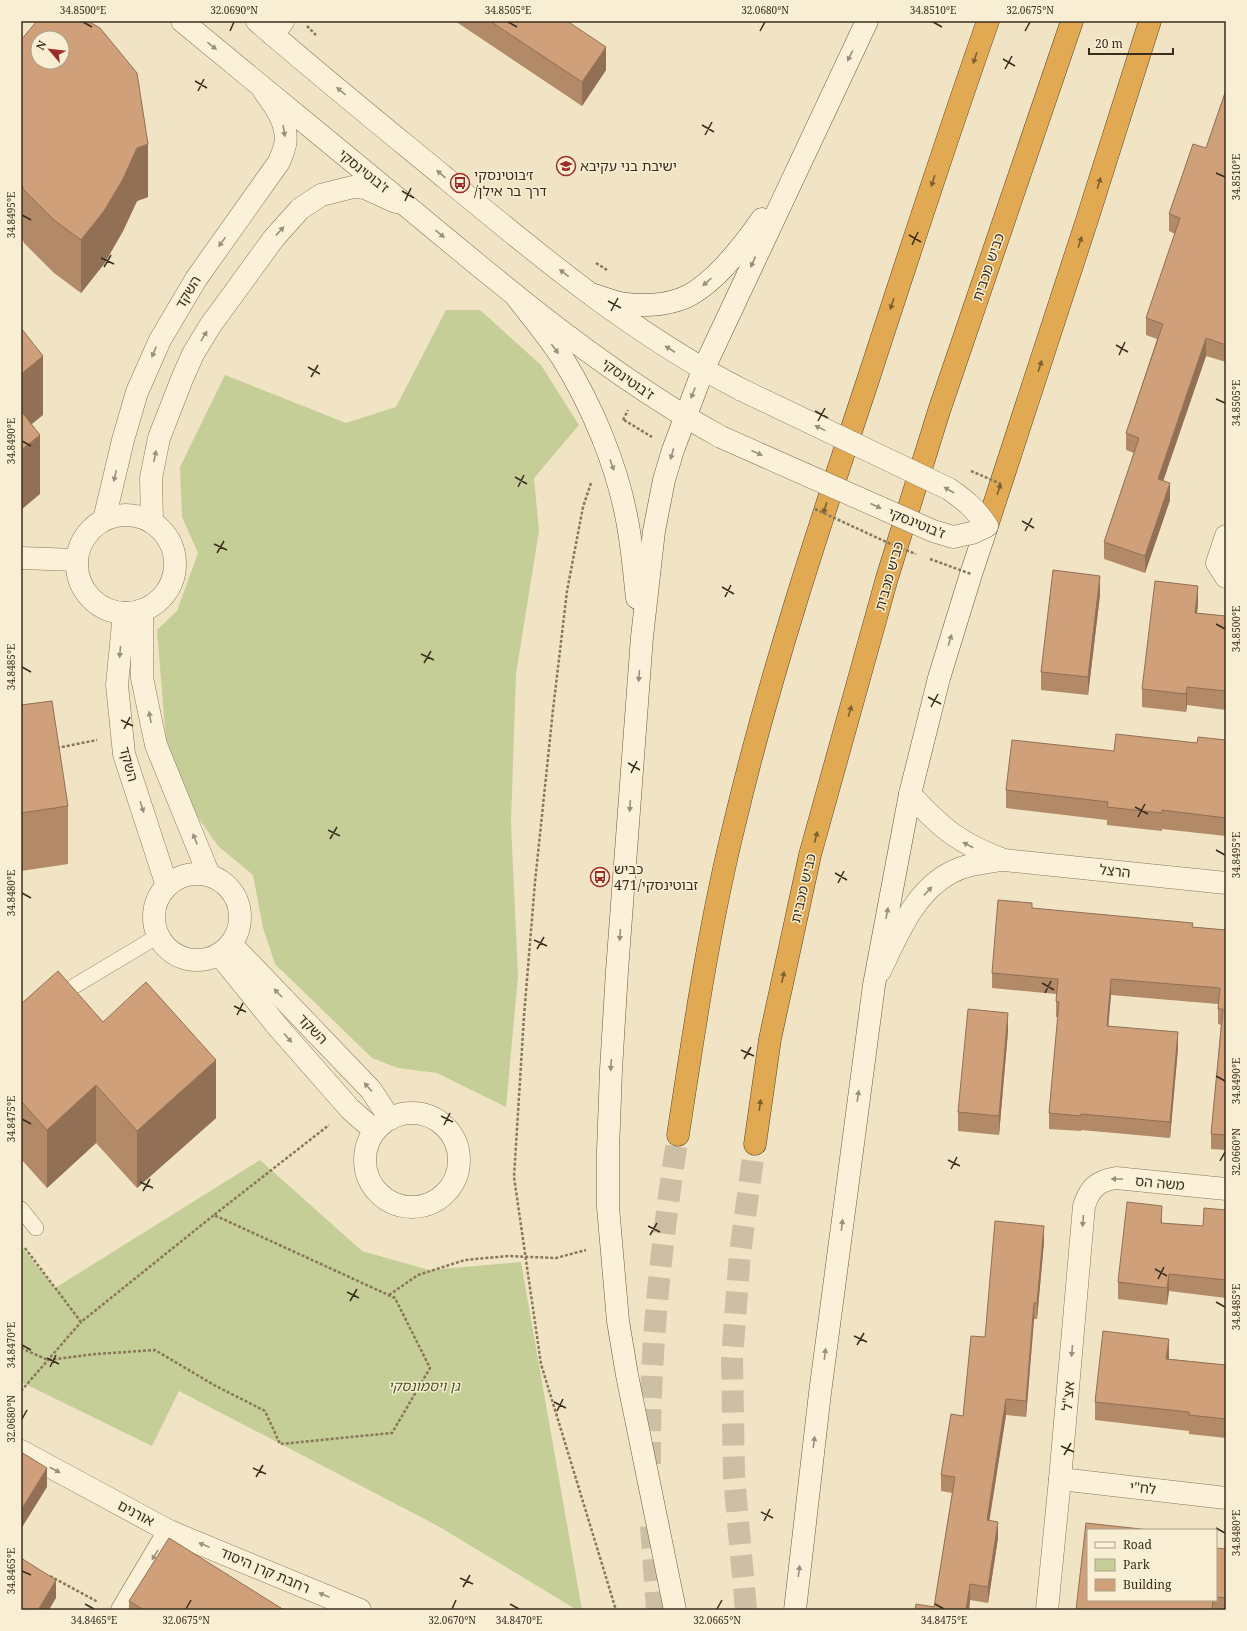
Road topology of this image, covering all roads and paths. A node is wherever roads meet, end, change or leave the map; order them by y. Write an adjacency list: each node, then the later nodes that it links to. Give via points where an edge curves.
1 (182, 21): 9 (street, ז'בוטינסקי, one-way to 9)
2 (303, 21): 8 (path)
3 (867, 21): 10 (street, one-way to 10)
4 (988, 21): 41 (highway, one-way to 41, via 815,539 772,679 734,826 709,945)
5 (1072, 21): 42 (highway, כביש מכבית, one-way to 5, via 770,1039 809,863 887,578 939,412)
6 (1150, 21): 21 (highway, one-way to 6)
7 (271, 26): 14 (street, one-way to 7, via 506,228)
8 (320, 40)
9 (260, 85): 11 (street, ז'בוטינסקי); 19 (street, השקד, one-way to 19, via 282,120 285,144 279,162 196,279 160,340 137,392)
10 (793, 176): 14 (street, one-way to 14, via 730,262 701,288 678,300 644,305 626,304); 16 (street, one-way to 16)
11 (410, 209): 15 (street, ז'בוטינסקי, one-way to 15); 20 (street, one-way to 11, via 151,478 159,438 182,379 210,326 274,238 300,209 321,195 338,190 365,188)
12 (591, 260): 13 (path)
13 (608, 271)
14 (591, 294): 16 (street, one-way to 14)
15 (515, 296): 17 (street, ז'בוטינסקי, via 638,387); 27 (street, one-way to 27, via 562,358 578,386 608,453 627,520)
16 (702, 370): 17 (street, one-way to 17); 21 (street, one-way to 16, bridge, via 977,511 949,489)
17 (684, 416): 21 (street, ז'בוטינסקי, one-way to 21, bridge, via 721,437 933,531 953,537 972,533); 27 (street, one-way to 27, via 664,480 654,530)
18 (592, 479): 50 (path, via 583,507 567,591 535,882 514,1178)
19 (104, 520): 20 (street, via 120,515 137,516); 24 (street, via 91,529 81,543)
20 (152, 522): 26 (street, via 164,534 172,548 175,564 172,580 165,593 154,604)
21 (987, 526): 30 (street, one-way to 21, bridge, via 939,678)
22 (1226, 536): 25 (street, via 1217,563)
23 (21, 558): 24 (street)
24 (77, 560): 26 (street, via 78,576 84,590 95,602 108,610)
25 (1226, 577)
26 (133, 611): 28 (street, השקד, one-way to 28, via 118,685); 32 (street, one-way to 26, via 156,745 142,678)
27 (642, 637): 49 (street, one-way to 49, via 611,1070 608,1175)
28 (122, 736): 29 (path); 34 (street, השקד, one-way to 34, via 124,754)
29 (52, 749)
30 (910, 794): 31 (street, one-way to 30, via 962,842 934,819); 37 (street, one-way to 30)
31 (1004, 860): 33 (street, הרצל); 37 (street, one-way to 31, via 898,932 917,902 936,882 951,872 972,865)
32 (209, 875): 34 (street, via 195,873 179,878); 36 (street, via 223,882 233,892 239,907 238,931)
33 (1226, 883)
34 (167, 886): 35 (street, via 158,898 154,913)
35 (158, 936): 36 (street, via 167,948 180,956 194,960 209,958); 38 (lane)
36 (225, 949): 39 (street, השקד, one-way to 39, via 273,1021); 40 (street, השקד, one-way to 36, via 371,1090)
37 (874, 985): 66 (street, one-way to 37)
38 (21, 1018)
39 (350, 1109): 40 (street, השקד); 46 (path)
40 (382, 1125): 40 (street, via 367,1145 364,1161 367,1177 375,1191 387,1201 402,1207 418,1207 434,1202 447,1192 455,1180 459,1165 458,1150 452,1136 442,1124 415,1113 400,1115)
41 (678, 1135)
42 (755, 1144)
43 (1096, 1186): 44 (street, משה הס, one-way to 43, via 1116,1178 1105,1180); 57 (street, אצ"ל, one-way to 57, via 1089,1193 1084,1206)
44 (1226, 1189)
45 (21, 1209): 47 (lane)
46 (214, 1215): 51 (path); 52 (path)
47 (36, 1228)
48 (21, 1242): 52 (path)
49 (611, 1242): 50 (path, via 556,1258); 65 (street, via 618,1321 627,1374)
50 (526, 1257): 51 (path, via 465,1260 418,1275); 64 (path, via 541,1364)
51 (389, 1296): 54 (path, via 395,1298 430,1368 392,1433 280,1444 265,1411 155,1350)
52 (81, 1322): 54 (path)
53 (21, 1348): 54 (path)
54 (48, 1360): 55 (path)
55 (21, 1391)
56 (21, 1451): 59 (street, אורנים, one-way to 59)
57 (1060, 1479): 58 (street, לח"י); 67 (street, אצ"ל)
58 (1226, 1498)
59 (169, 1531): 62 (street, אורנים, one-way to 62); 63 (street, רחבת קרן היסוד, one-way to 59)
60 (47, 1575): 61 (path)
61 (100, 1603)
62 (122, 1610)
63 (360, 1610)
64 (616, 1610)
65 (675, 1610)
66 (794, 1610)
67 (1047, 1610)

